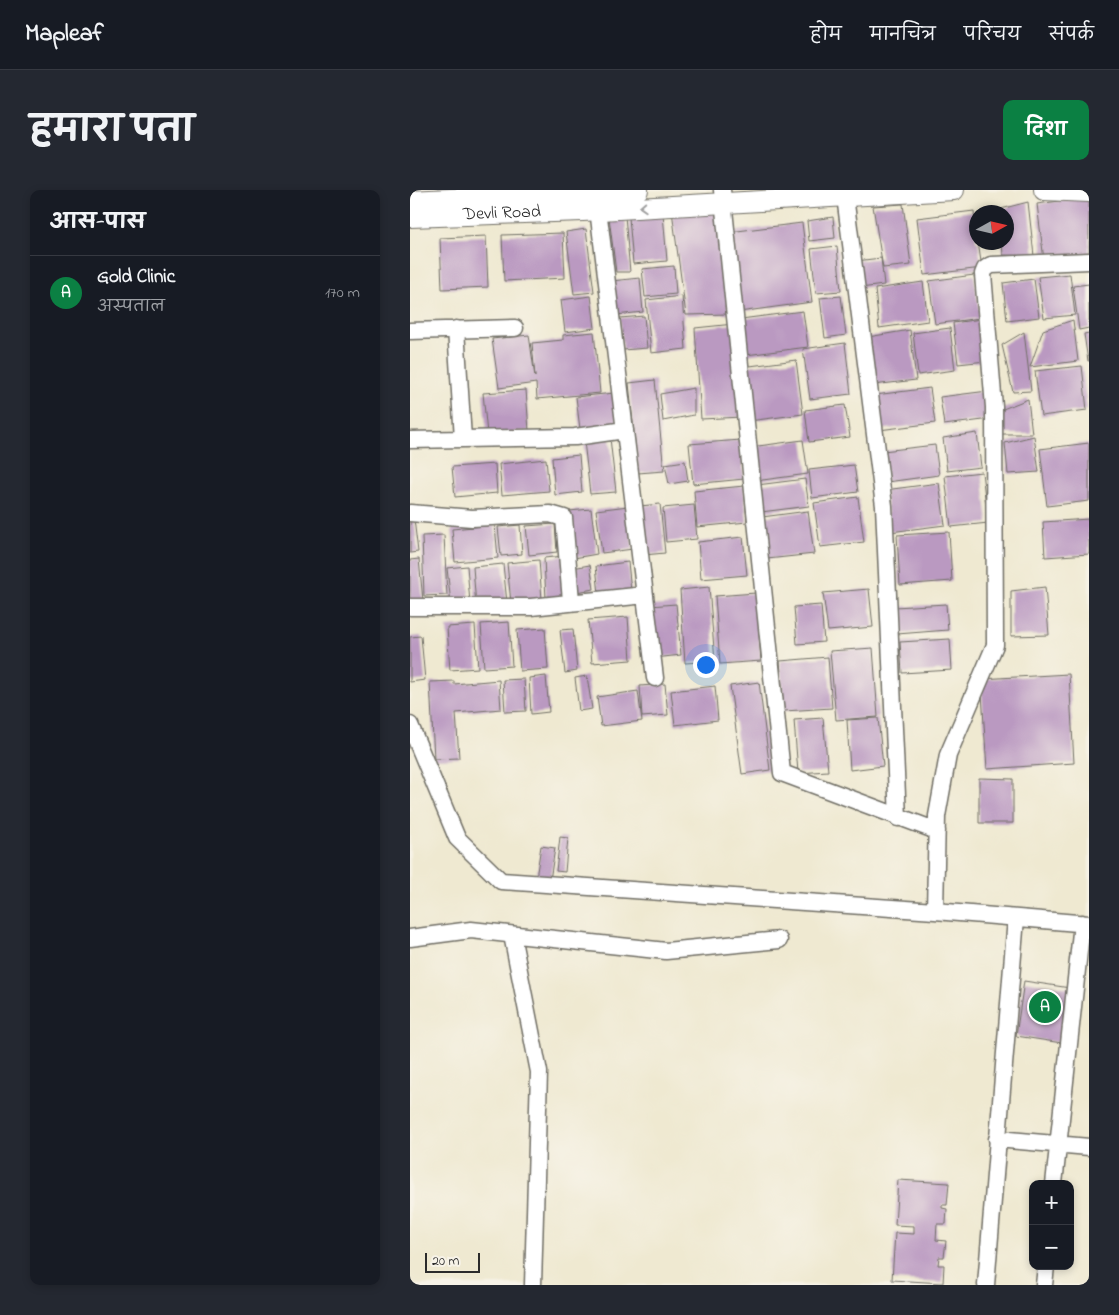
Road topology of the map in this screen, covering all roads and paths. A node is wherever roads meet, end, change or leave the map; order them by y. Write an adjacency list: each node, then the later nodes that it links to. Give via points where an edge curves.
1 (638, 190): 7 (street, Devli Road)
2 (948, 190): 3 (street, Devli Road); 9 (street, Devli Road)
3 (954, 190)
4 (1044, 190): 5 (street)
5 (1089, 192)
6 (808, 194): 8 (street, Devli Road); 9 (street, Devli Road)
7 (476, 195): 10 (street, Devli Road)
8 (723, 196): 11 (street, Devli Road, one-way to 11); 26 (street, via 782,773)
9 (846, 196): 26 (street, via 884,506)
10 (410, 202)
11 (598, 209): 12 (street, Devli Road); 17 (street)
12 (410, 217)
13 (1089, 261): 27 (street, via 991,265 983,274 994,406 995,644 948,755)
14 (515, 328): 15 (street)
15 (456, 329): 16 (street); 18 (street)
16 (410, 331)
17 (625, 430): 18 (street, via 575,437); 21 (street)
18 (463, 439): 19 (street)
19 (410, 440)
20 (410, 513): 22 (street, via 472,518 550,514 564,518)
21 (645, 595): 22 (street); 24 (street)
22 (572, 601): 23 (street, via 531,607)
23 (410, 607)
24 (655, 678)
25 (410, 725): 28 (street, via 457,838 501,881)
26 (898, 818): 27 (street)
27 (936, 831): 28 (street)
28 (935, 911): 29 (street)
29 (1016, 918): 30 (street); 34 (street)
30 (1085, 924): 35 (street)
31 (512, 935): 32 (street, via 470,930); 33 (street, via 666,951); 39 (street, via 539,1072)
32 (410, 938)
33 (779, 940)
34 (997, 1139): 35 (street); 40 (street)
35 (1058, 1144): 36 (street); 37 (street)
36 (1089, 1147)
37 (1054, 1180)
38 (1046, 1270): 41 (street)
39 (533, 1285)
40 (986, 1285)
41 (1044, 1285)

